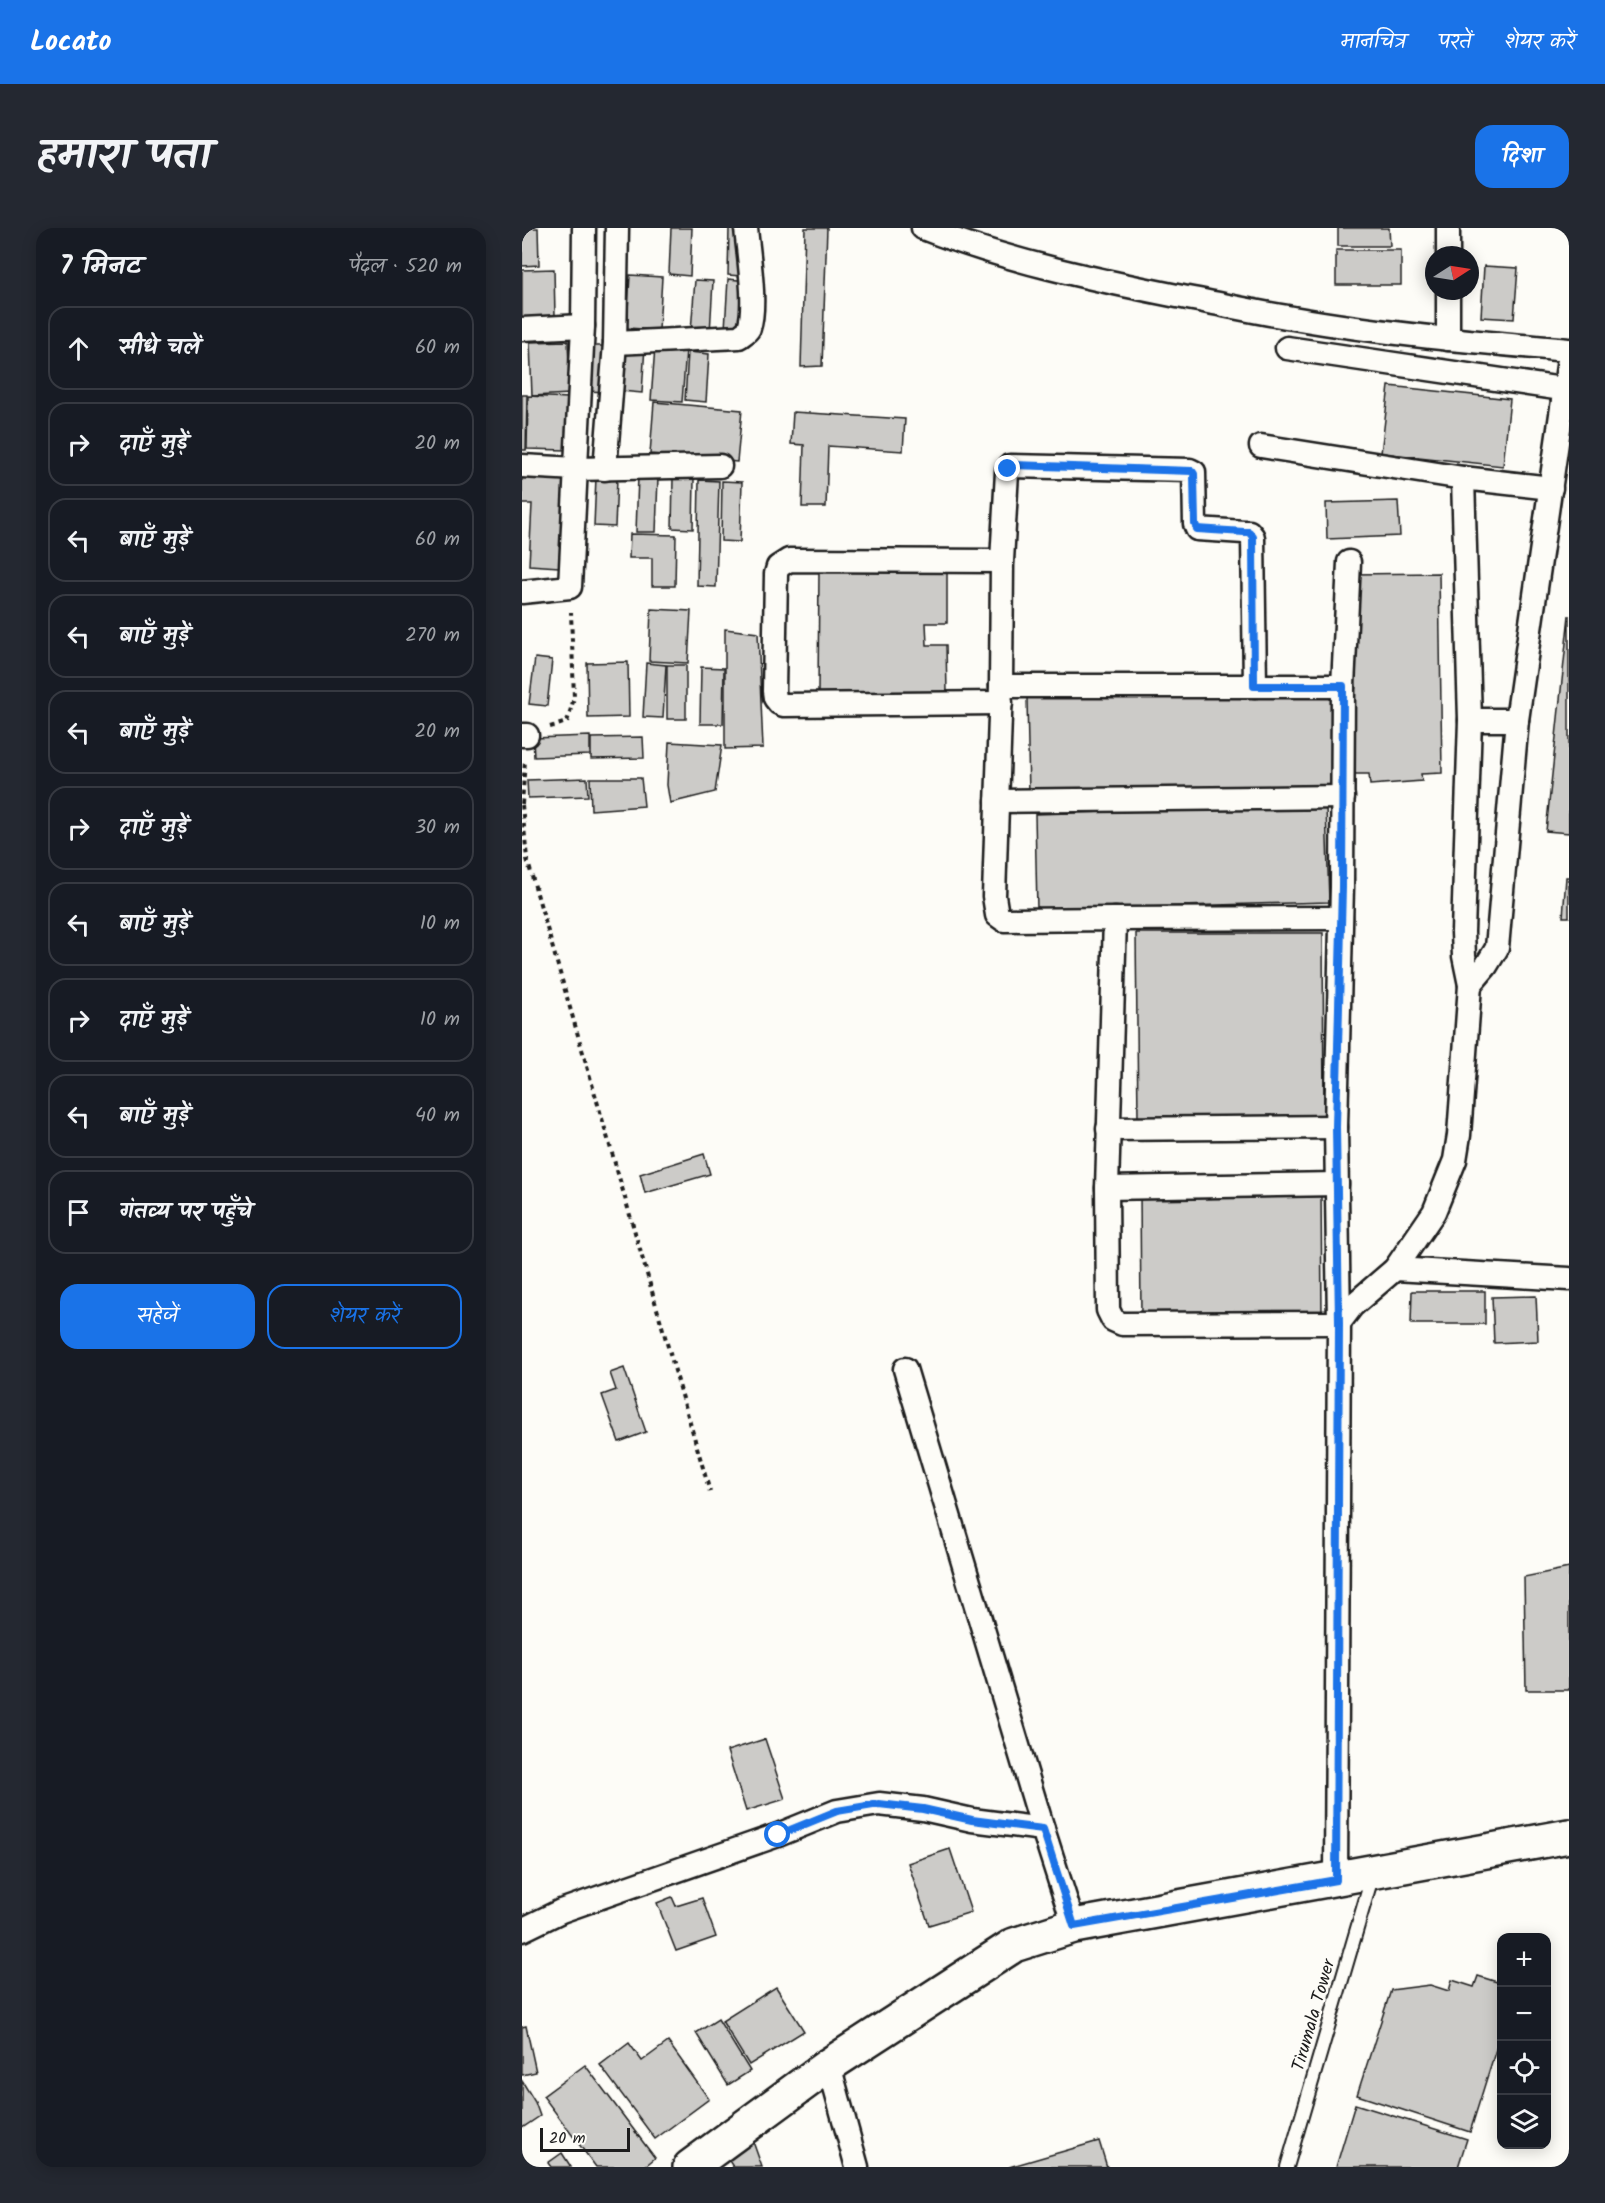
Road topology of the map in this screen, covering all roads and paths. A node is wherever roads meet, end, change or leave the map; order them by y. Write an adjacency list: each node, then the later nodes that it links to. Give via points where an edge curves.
1 (584, 228): 8 (street)
2 (616, 228): 11 (street)
3 (746, 228): 11 (street, via 752,306 745,334)
4 (923, 228): 10 (street, via 975,246 1130,287 1295,319)
5 (1448, 228): 6 (street)
6 (1448, 246)
7 (1448, 300): 10 (street)
8 (583, 326): 9 (street); 19 (street)
9 (522, 329)
10 (1448, 339): 13 (street)
11 (615, 343): 20 (street)
12 (1287, 348): 15 (street)
13 (1569, 350)
14 (1569, 359): 15 (street)
15 (1567, 390): 22 (street)
16 (1262, 446): 21 (street)
17 (522, 466): 19 (street)
18 (720, 466): 20 (street)
19 (576, 469): 20 (street); 25 (street)
20 (605, 469)
21 (1463, 478): 22 (street); 30 (street)
22 (1551, 488): 31 (street)
23 (1002, 561): 27 (street, via 1010,466 1192,471 1197,529 1249,532 1253,537); 29 (street); 29 (street, via 782,563 777,574 774,691 778,703 783,705)
24 (1349, 562): 28 (street)
25 (570, 587): 26 (street); 32 (path, via 574,698 567,722)
26 (522, 592)
27 (1254, 686): 28 (street); 29 (street)
28 (1343, 686): 33 (street)
29 (1001, 695): 34 (street)
30 (1470, 720): 31 (street); 38 (street, via 1463,932)
31 (1517, 720): 38 (street, via 1497,948)
32 (524, 735): 35 (path)
33 (1343, 797): 34 (street); 36 (street)
34 (997, 801): 37 (street, via 997,915 1015,921)
35 (522, 804): 47 (path, via 527,859)
36 (1341, 918): 37 (street); 39 (street)
37 (1114, 919): 40 (street)
38 (1470, 985): 43 (street, via 1455,1160 1434,1212)
39 (1336, 1127): 40 (street); 41 (street)
40 (1108, 1129): 42 (street)
41 (1337, 1184): 42 (street); 45 (street)
42 (1107, 1188): 45 (street, via 1107,1310 1113,1320 1122,1324)
43 (1395, 1269): 44 (street); 45 (street, via 1352,1306)
44 (1569, 1279)
45 (1339, 1323): 51 (street)
46 (905, 1369): 48 (street)
47 (710, 1492)
48 (1043, 1829): 52 (street); 53 (street, via 879,1804 837,1811 561,1911)
49 (1569, 1836): 50 (street)
50 (1373, 1873): 51 (street); 57 (lane, Tirumala Tower)
51 (1336, 1880): 52 (street)
52 (1074, 1926): 54 (street, via 1014,1946)
53 (522, 1930)
54 (829, 2065): 55 (street); 56 (street)
55 (690, 2167)
56 (857, 2167)
57 (1287, 2167)

